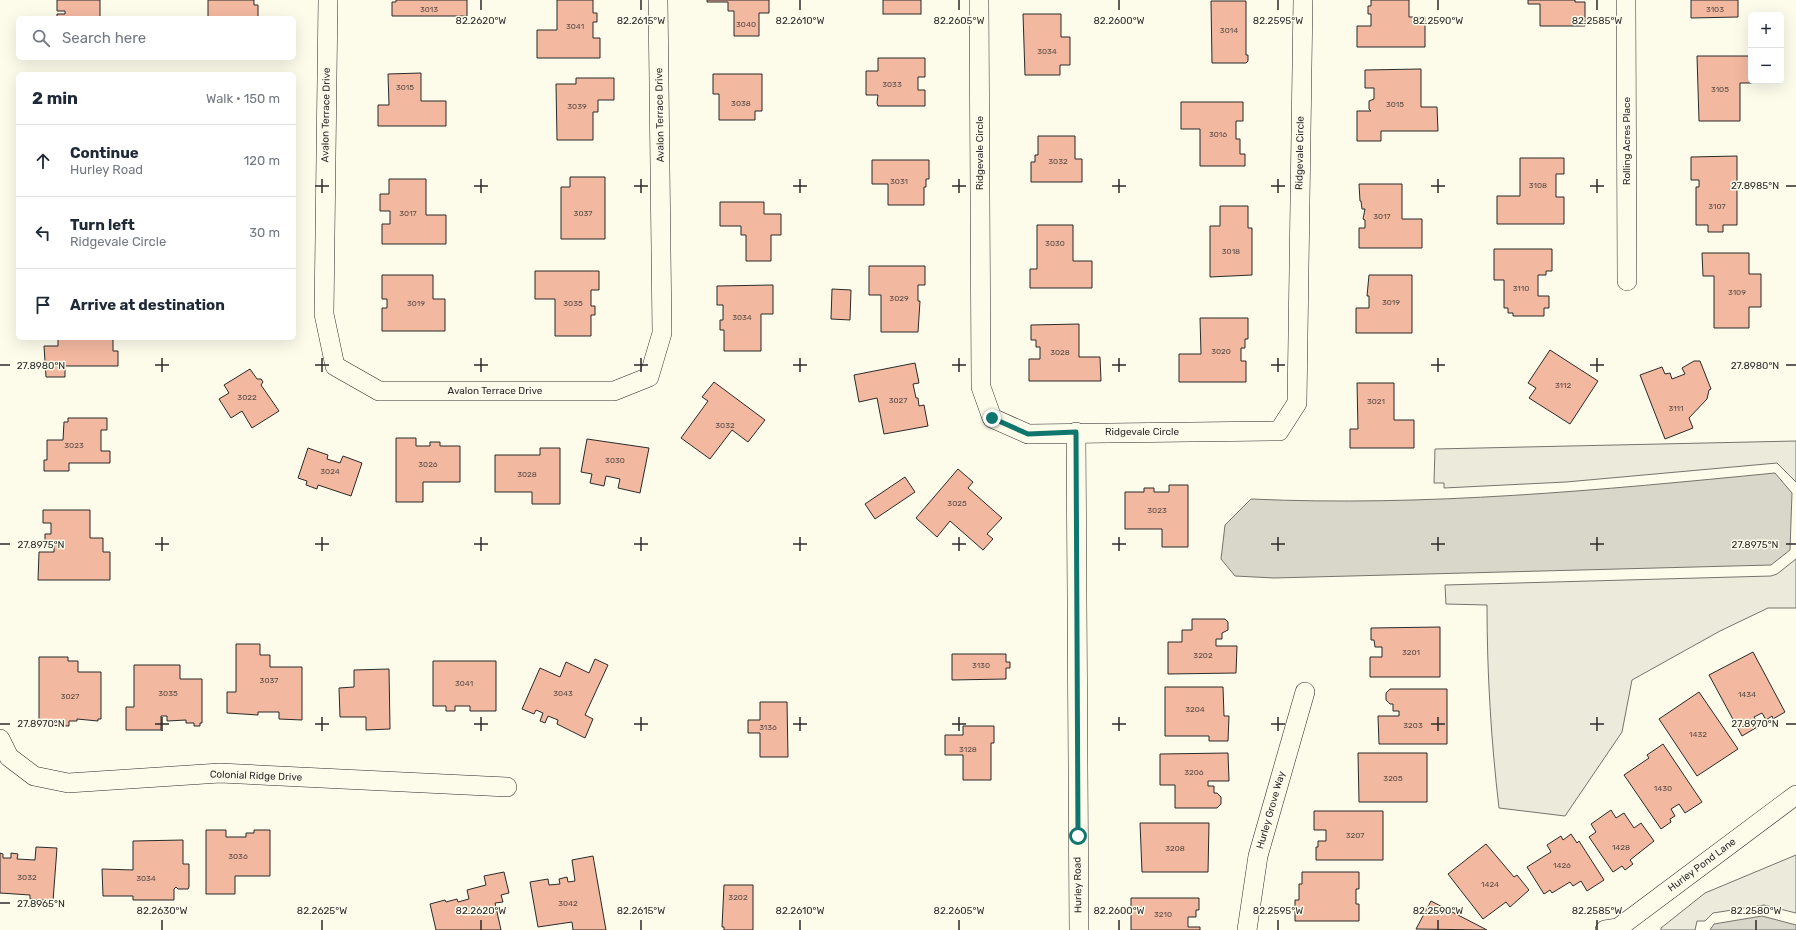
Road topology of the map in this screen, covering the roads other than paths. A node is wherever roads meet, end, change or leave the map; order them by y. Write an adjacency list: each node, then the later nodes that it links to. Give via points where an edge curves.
1 (328, 0): 2 (street, Avalon Terrace Drive, via 324,314 335,366 378,391 394,391 614,390 649,376 662,333)
2 (658, 0)
3 (979, 0): 7 (street, Ridgevale Circle, via 981,387 992,418 1028,434)
4 (1303, 0): 7 (street, Ridgevale Circle, via 1297,403 1279,431)
5 (1626, 0): 6 (street, Rolling Acres Place)
6 (1627, 281)
7 (1076, 432): 12 (street, Hurley Road)
8 (1305, 692): 13 (street, Hurley Grove Way, via 1258,856)
9 (0, 739): 10 (street, Colonial Ridge Drive, via 9,757 34,776 68,784 220,773)
10 (507, 787)
11 (1796, 795): 14 (street, Hurley Pond Lane, via 1618,928)
12 (1079, 930)
13 (1247, 930)
14 (1605, 930)

